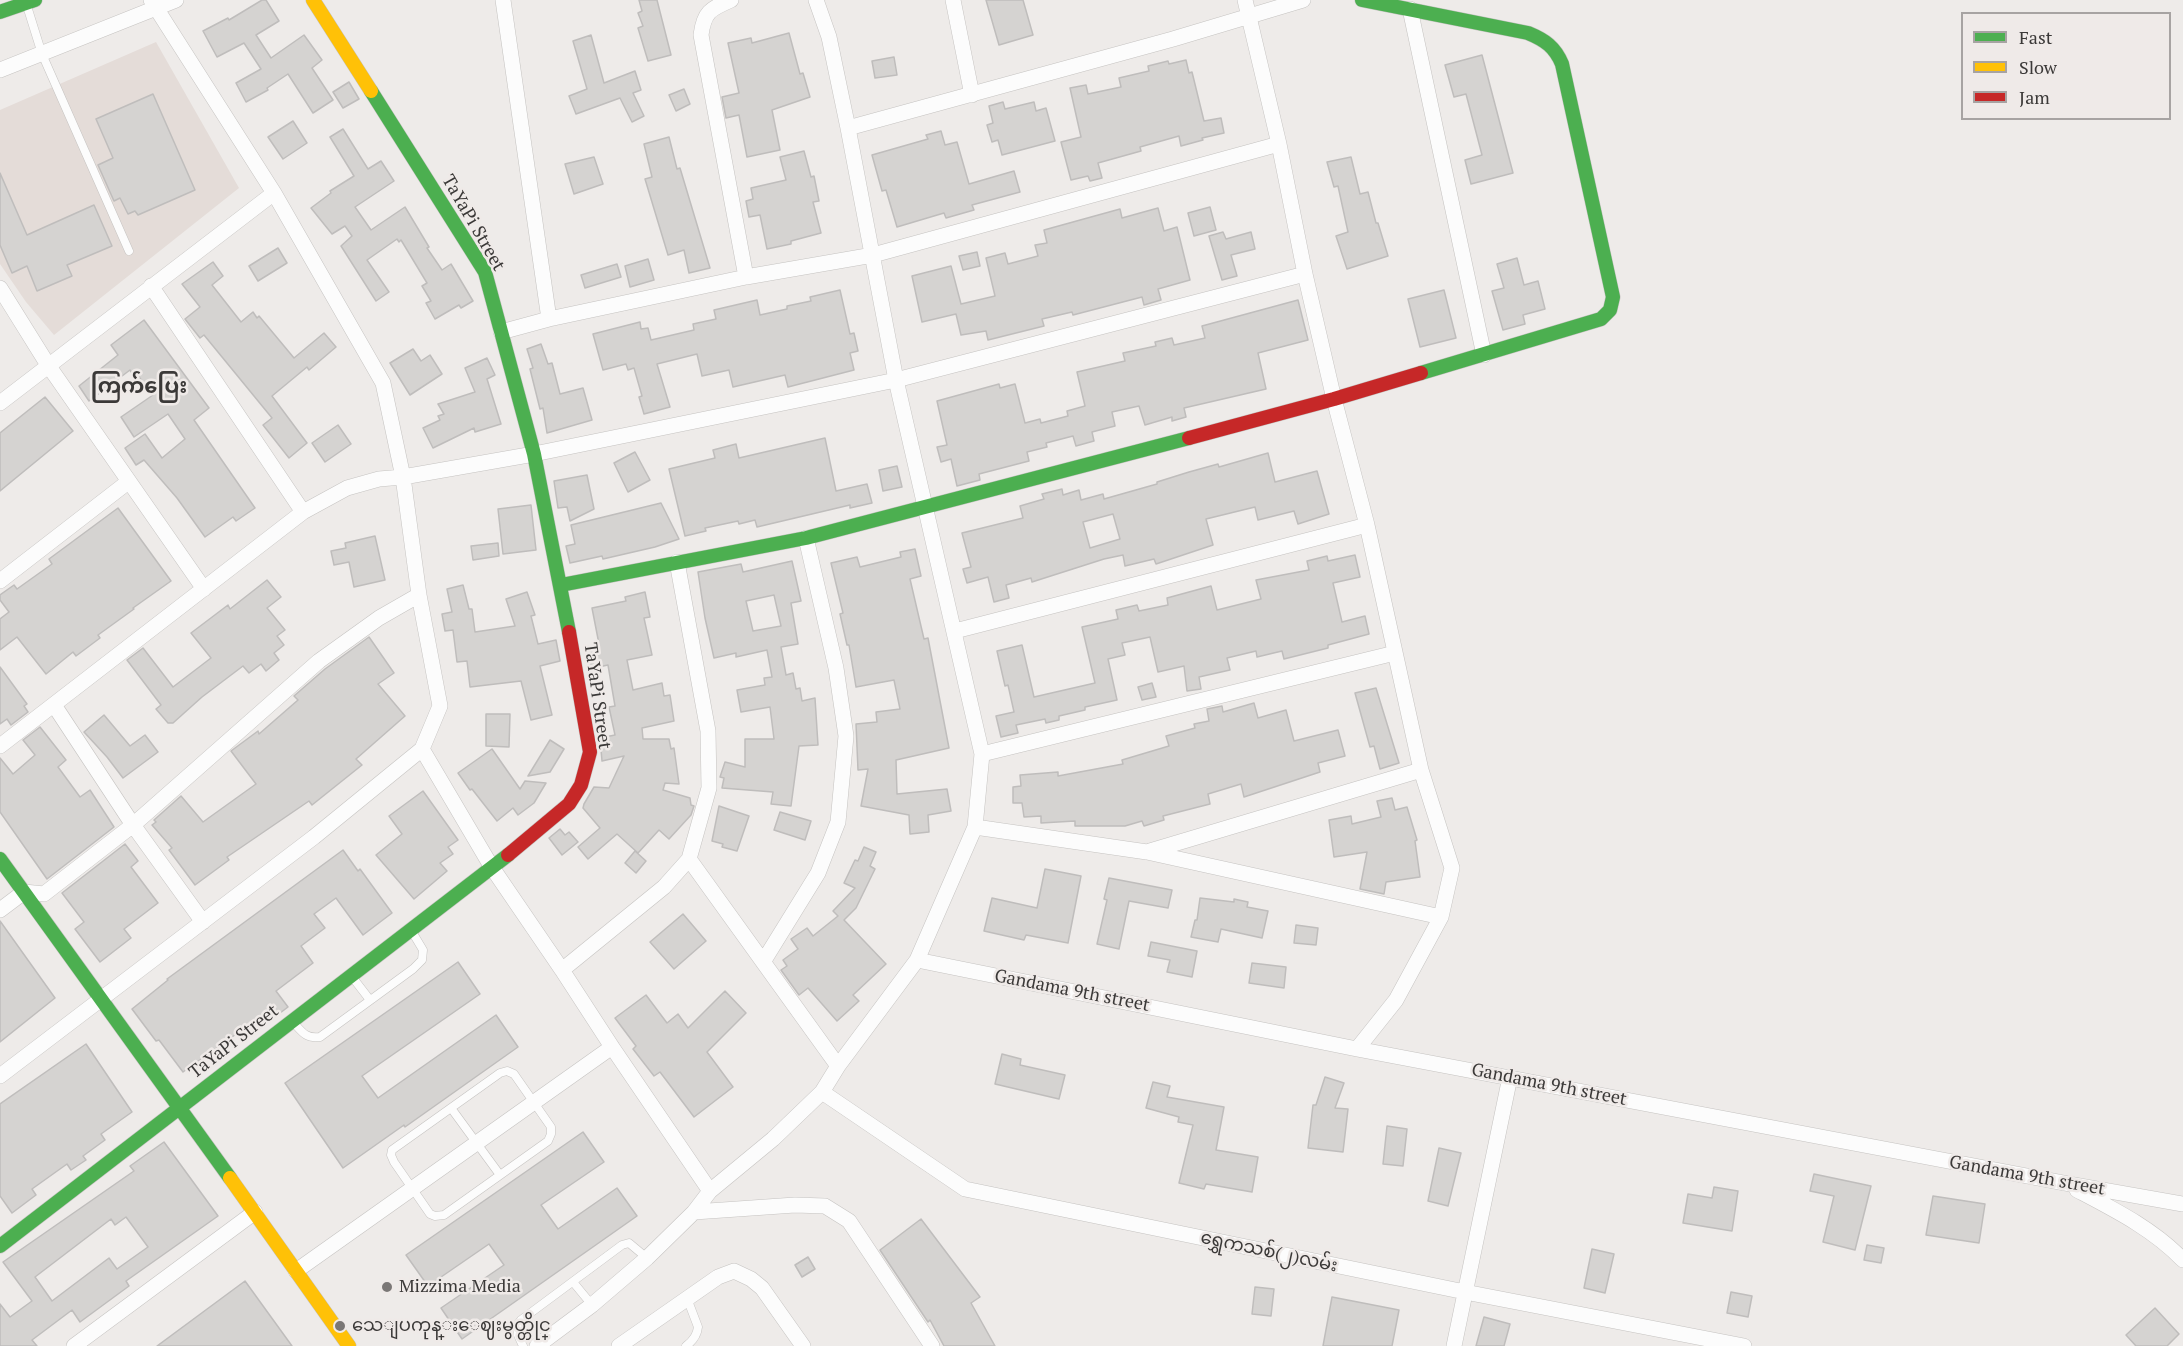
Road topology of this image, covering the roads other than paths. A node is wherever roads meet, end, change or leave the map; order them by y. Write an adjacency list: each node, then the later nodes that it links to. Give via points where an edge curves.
1 (176, 0): 11 (street)
2 (313, 0): 28 (street, TaYaPi Street, via 485,272)
3 (503, 0): 27 (street)
4 (731, 0): 24 (street, via 714,7 703,20 701,35)
5 (816, 0): 18 (street, via 829,37)
6 (953, 0): 17 (street)
7 (1245, 0): 14 (street)
8 (1303, 0): 14 (street)
9 (1362, 0): 12 (street)
10 (30, 2): 13 (street); 15 (lane)
11 (154, 4): 15 (street); 20 (street)
12 (1410, 9): 29 (street); 29 (street, via 1528,33 1555,48 1562,64 1613,297 1610,310 1601,319)
13 (0, 12)
14 (1248, 16): 17 (street); 19 (street)
15 (42, 54): 16 (street); 21 (lane)
16 (0, 70)
17 (972, 95): 18 (street)
18 (848, 128): 22 (street)
19 (1279, 144): 22 (street); 23 (street)
20 (274, 193): 25 (street); 35 (street, via 383,383)
21 (129, 251)
22 (873, 255): 24 (street); 31 (street)
23 (1305, 274): 31 (street); 32 (street)
24 (746, 277): 27 (street)
25 (151, 286): 30 (street); 38 (street)
26 (0, 288): 30 (street)
27 (549, 319): 28 (street)
28 (501, 332): 34 (street, TaYaPi Street)
29 (1484, 355): 32 (street)
30 (48, 365): 33 (street); 36 (street)
31 (896, 380): 34 (street); 37 (street)
32 (1334, 399): 37 (street); 39 (street)
33 (0, 403)
34 (534, 454): 35 (street); 43 (street, TaYaPi Street)
35 (403, 477): 38 (street, via 346,488); 45 (street)
36 (128, 482): 42 (street); 44 (street)
37 (924, 508): 40 (street); 46 (street)
38 (303, 512): 44 (street)
39 (1368, 525): 46 (street); 47 (street)
40 (806, 538): 41 (street); 65 (street, via 836,668 846,736 838,822 818,873)
41 (677, 562): 43 (street); 57 (street, via 708,731 710,788)
42 (0, 581)
43 (561, 585): 58 (street, TaYaPi Street, via 590,752 581,785 569,804)
44 (204, 589): 48 (street)
45 (419, 595): 50 (street, via 440,706); 53 (street, via 379,618 319,662)
46 (955, 631): 51 (street)
47 (1395, 653): 51 (street); 52 (street)
48 (54, 705): 49 (street); 53 (street)
49 (0, 746)
50 (422, 749): 58 (street); 62 (street)
51 (982, 754): 54 (street)
52 (1422, 770): 55 (street); 61 (street, via 1452,868)
53 (133, 825): 59 (street, via 44,894); 62 (street)
54 (975, 827): 55 (street); 64 (street)
55 (1147, 852): 61 (street)
56 (0, 859): 59 (street)
57 (689, 859): 65 (street); 66 (street, via 664,887)
58 (491, 866): 63 (street, TaYaPi Street); 66 (street)
59 (24, 892): 60 (street); 68 (street)
60 (0, 910)
61 (1441, 917): 72 (street, via 1396,1000)
62 (203, 922): 68 (street)
63 (410, 929): 67 (street, TaYaPi Street); 69 (lane, via 423,951 422,960)
64 (917, 960): 72 (street, Gandama 9th street); 73 (street)
65 (763, 962): 73 (street)
66 (562, 970): 71 (street)
67 (351, 975): 69 (lane); 70 (street, TaYaPi Street)
68 (101, 1000): 74 (street); 78 (street)
69 (370, 1000): 70 (lane, via 321,1037 305,1035)
70 (292, 1020): 78 (street, TaYaPi Street)
71 (612, 1047): 77 (street); 84 (street)
72 (1356, 1049): 75 (street, Gandama 9th street)
73 (838, 1066): 76 (street)
74 (0, 1076)
75 (1510, 1077): 82 (street, Gandama 9th street); 93 (street)
76 (822, 1092): 84 (street); 93 (street, ရွှေကသစ်(၂)လမ်း, via 965,1189)
77 (535, 1102): 79 (lane, via 514,1074 507,1071); 80 (street); 81 (lane, via 551,1127 551,1134)
78 (180, 1107): 86 (street); 88 (street, TaYaPi Street)
79 (451, 1108): 80 (lane); 83 (lane, via 392,1150 394,1162)
80 (477, 1143): 81 (lane); 83 (street)
81 (500, 1175): 83 (lane, via 444,1215 430,1214)
82 (2064, 1183): 85 (street, Gandama 9th street); 90 (street, via 2165,1241)
83 (411, 1189): 91 (street)
84 (710, 1191): 87 (street)
85 (2183, 1204)
86 (255, 1212): 91 (street); 96 (street)
87 (694, 1212): 89 (street); 103 (street, via 825,1206 849,1221)
88 (0, 1246)
89 (647, 1258): 92 (lane, via 628,1243); 95 (street)
90 (2183, 1260)
91 (296, 1271): 97 (street)
92 (573, 1282): 95 (lane); 98 (lane, via 517,1325)
93 (1465, 1292): 104 (street); 105 (street, ရွှေကသစ်(၂)လမ်း)
94 (687, 1298): 100 (street); 101 (lane, via 698,1332); 102 (street, via 718,1276 734,1271 762,1288)
95 (592, 1305): 99 (street)
96 (74, 1346)
97 (349, 1346)
98 (523, 1346)
99 (537, 1346)
100 (619, 1346)
101 (686, 1346)
102 (803, 1346)
103 (933, 1346)
104 (1454, 1346)
105 (1744, 1346)

